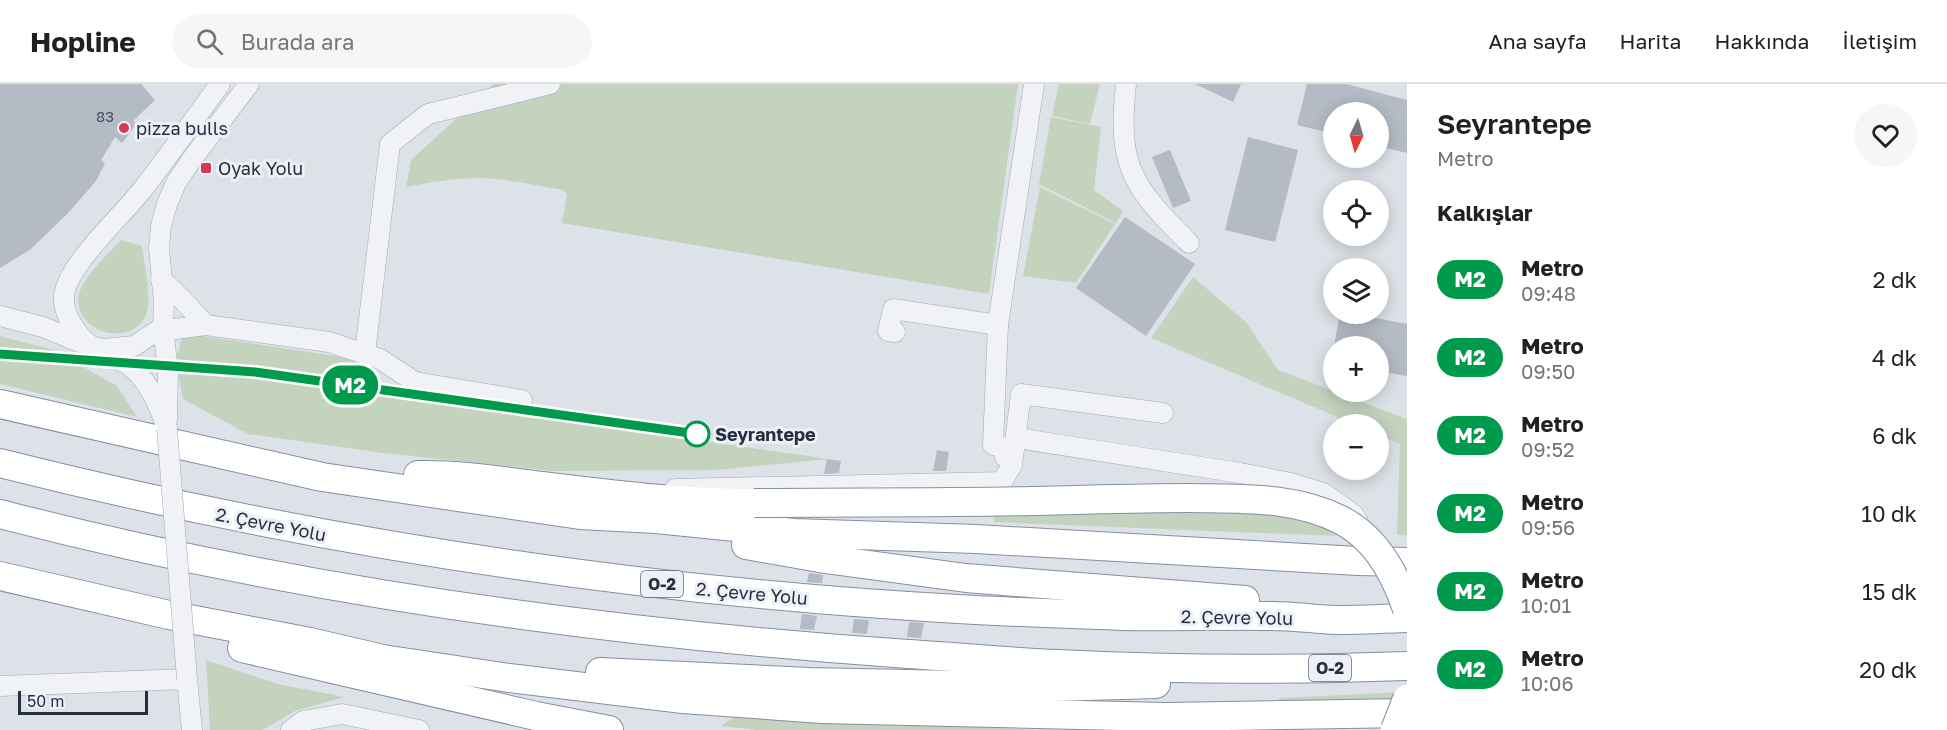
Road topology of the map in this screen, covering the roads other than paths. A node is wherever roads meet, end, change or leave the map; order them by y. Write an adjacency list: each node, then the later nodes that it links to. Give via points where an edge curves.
1 (220, 84): 13 (street, via 140,193 70,277 64,295 66,314)
2 (249, 84): 7 (street, via 192,159 167,204 159,248)
3 (550, 84): 14 (street, via 428,114 390,144)
4 (1034, 84): 10 (street)
5 (1126, 84): 6 (street, via 1122,132 1130,167 1153,207)
6 (1189, 243)
7 (161, 280): 9 (street); 11 (street)
8 (0, 316): 13 (street, via 43,327)
9 (206, 325): 11 (street); 14 (street, via 329,342)
10 (998, 325): 12 (street, via 892,309 888,331); 20 (street, via 993,446 1006,448)
11 (163, 327): 13 (street, via 134,346); 18 (street, via 168,372)
12 (895, 332)
13 (89, 346): 18 (street, via 128,365 144,382)
14 (365, 353): 15 (street, via 415,382)
15 (522, 400)
16 (0, 404): 22 (highway)
17 (1163, 413): 19 (street, via 1021,394)
18 (167, 429): 36 (street, bridge)
19 (1016, 438): 23 (street, via 1012,465 1002,482 701,487); 26 (street, via 1291,483 1323,493 1354,515)
20 (1005, 457)
21 (0, 463): 32 (highway, 2. Çevre Yolu / O-2, via 285,528 632,581 957,609)
22 (322, 477): 23 (highway, via 426,474); 25 (highway)
23 (619, 495): 26 (highway, bridge, via 701,503 1276,500 1327,514)
24 (0, 514): 35 (highway, O-2, via 270,575 387,596 641,631 813,648 1056,664)
25 (580, 515): 27 (highway, via 794,533); 32 (highway, via 631,528 825,559 977,579 1272,604)
26 (1363, 535): 30 (highway, bridge, via 1390,568)
27 (1407, 562)
28 (0, 576): 29 (highway)
29 (116, 603): 33 (highway); 41 (highway, via 195,636)
30 (1407, 609)
31 (1407, 618): 32 (highway, 2. Çevre Yolu / O-2)
32 (1335, 620)
33 (309, 642): 35 (highway, via 565,670 810,682 1138,686 1197,681); 40 (highway, via 383,659 509,678 765,706 1154,717)
34 (1407, 666): 35 (highway, O-2)
35 (1253, 669)
36 (187, 679): 37 (street); 42 (street)
37 (0, 686)
38 (1407, 699): 46 (highway, bridge)
39 (1407, 713): 40 (highway)
40 (1357, 714): 45 (street)
41 (603, 729)
42 (192, 730)
43 (291, 730): 44 (street, via 303,721 342,714)
44 (419, 730)
45 (1279, 730)
46 (1395, 730)

